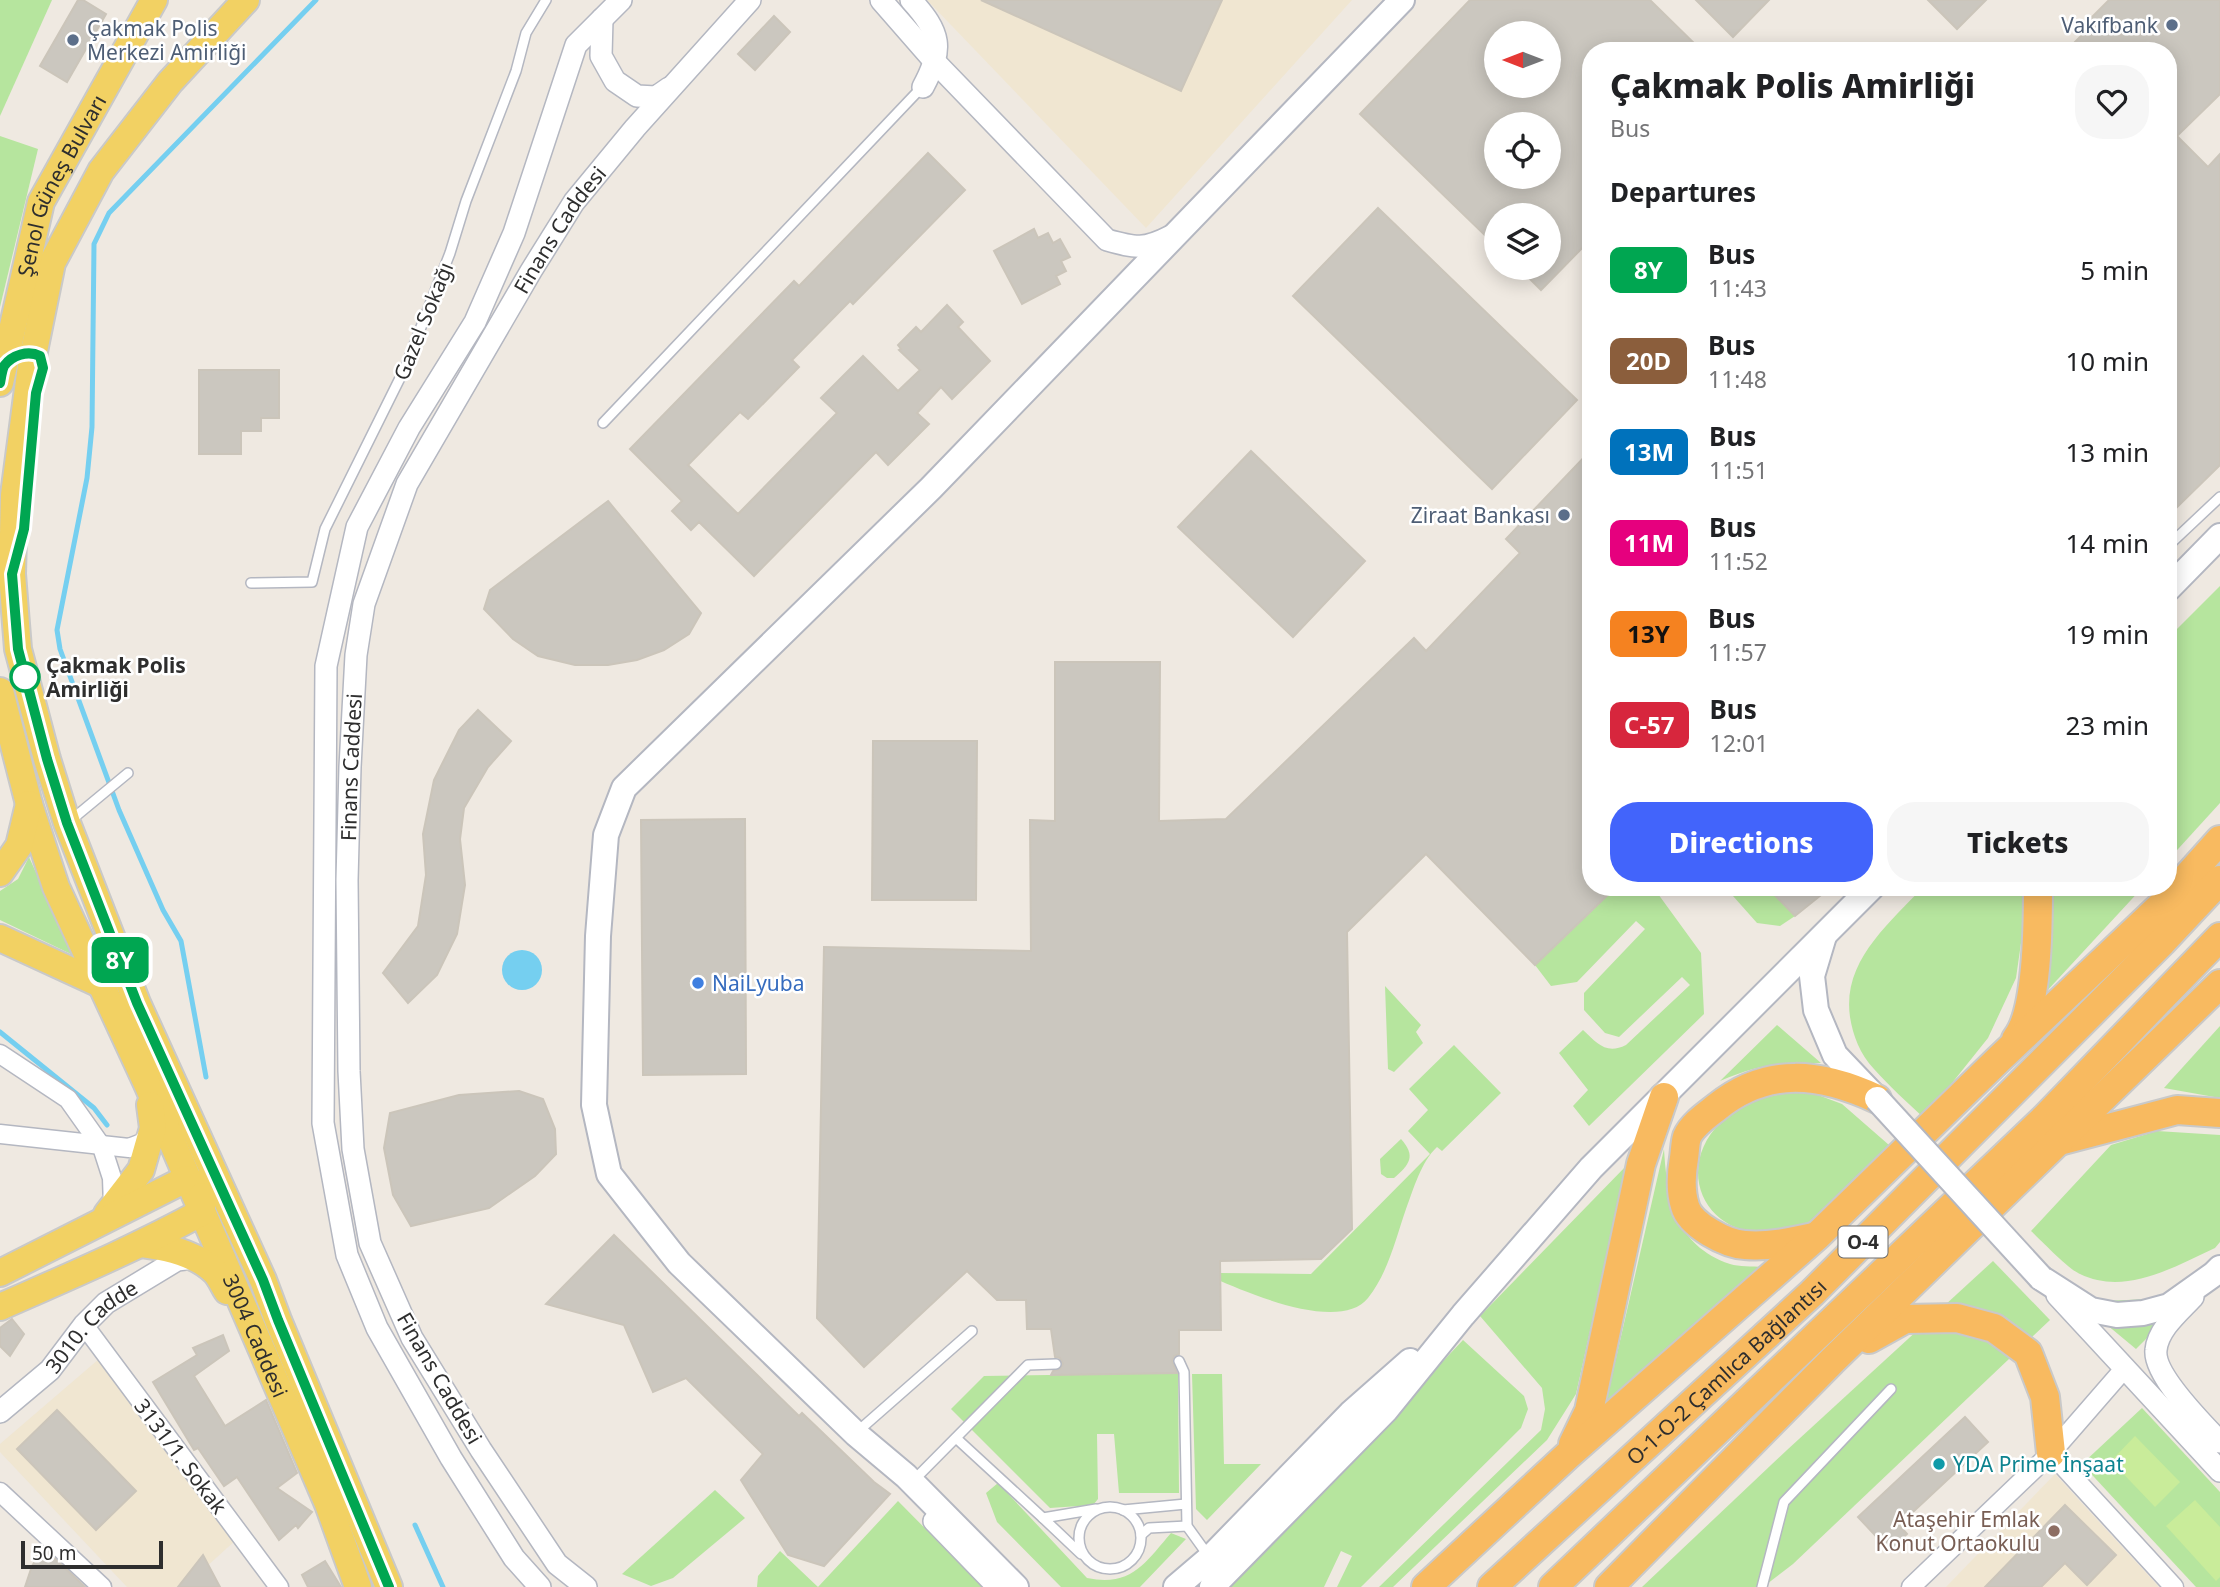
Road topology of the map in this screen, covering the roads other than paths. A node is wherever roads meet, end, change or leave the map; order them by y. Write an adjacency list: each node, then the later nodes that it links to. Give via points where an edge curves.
1 (154, 0): 16 (main road, Şenol Güneş Bulvarı, via 41,202)
2 (246, 0): 15 (main road, Şenol Güneş Bulvarı, via 170,82 101,171 52,263)
3 (545, 0): 22 (lane, Gazel Sokağı, via 526,33 516,71 405,368 325,529 312,582)
4 (621, 0): 9 (street, Finans Caddesi)
5 (750, 0): 12 (street, Finans Caddesi)
6 (881, 0): 10 (street)
7 (911, 0): 10 (street, via 936,36)
8 (1402, 0): 14 (main road)
9 (602, 19): 12 (street, via 601,56 615,81 637,96 656,97); 90 (street, Finans Caddesi, via 576,46 513,233 475,323 409,428 357,527 326,666 323,1123 347,1255 377,1328 451,1458 514,1558)
10 (931, 57): 11 (street); 13 (street)
11 (953, 80): 13 (street); 14 (street, via 1107,240 1151,247)
12 (674, 85): 91 (street, Finans Caddesi, via 573,202 407,484 365,604 356,654 347,867 349,1071 354,1149 370,1243 412,1338 481,1450 557,1564)
13 (923, 87): 17 (lane)
14 (1178, 232): 70 (main road, via 931,488 624,788 606,835 598,936 594,1105 609,1174 679,1263)
15 (34, 353): 16 (main road, via 18,355); 26 (main road, via 40,356 43,368 36,393 24,529 12,574 18,649)
16 (2, 375)
17 (603, 424)
18 (2220, 497): 20 (lane)
19 (2220, 536): 21 (main road)
20 (2177, 538)
21 (2177, 580)
22 (251, 583)
23 (0, 691): 25 (main road)
24 (128, 773): 26 (lane)
25 (29, 804): 28 (main road, via 19,846); 37 (main road, via 56,887)
26 (67, 823): 49 (main road, via 137,1003)
27 (2220, 840): 30 (highway)
28 (0, 873)
29 (2220, 880): 97 (highway, O-1-O-2 Çamlıca Bağlantısı / O-4, via 1812,1293)
30 (2177, 888)
31 (1863, 896): 34 (main road)
32 (2038, 896): 40 (highway, via 2031,996 2020,1033)
33 (2170, 896): 40 (highway)
34 (1825, 932): 42 (main road); 43 (main road, via 1812,976 1816,1010 1835,1055)
35 (2220, 937): 98 (highway, O-1-O-2 Çamlıca Bağlantısı / O-4, via 2045,1118)
36 (0, 938): 37 (main road)
37 (100, 984): 41 (main road)
38 (2220, 984): 47 (highway)
39 (0, 1054): 48 (street, via 68,1099)
40 (1998, 1060): 53 (highway)
41 (148, 1086): 45 (main road); 50 (main road, 3004 Caddesi)
42 (1664, 1097): 60 (main road, via 1591,1168); 74 (highway, via 1641,1164 1588,1411)
43 (1877, 1099): 53 (highway, via 1817,1079 1761,1082 1735,1092 1687,1136 1680,1180 1685,1209 1711,1234 1742,1245 1773,1245); 58 (main road, bridge)
44 (2220, 1113): 47 (highway, via 2177,1110)
45 (153, 1128): 48 (street, via 142,1143 129,1148); 51 (main road, via 141,1170)
46 (0, 1134): 48 (street)
47 (2060, 1141): 64 (highway)
48 (102, 1147): 51 (street, via 113,1178)
49 (207, 1159): 50 (main road); 52 (main road)
50 (197, 1193): 51 (main road); 52 (main road, via 209,1191); 54 (main road); 61 (main road, 3004 Caddesi)
51 (107, 1215): 57 (main road)
52 (233, 1215): 89 (main road)
53 (1816, 1236): 74 (highway)
54 (142, 1244): 55 (main road); 59 (main road)
55 (194, 1258): 61 (main road, via 215,1272); 62 (street, 3010. Cadde, via 177,1260 115,1297)
56 (2217, 1271): 58 (main road, via 2169,1306 2117,1315 2091,1310); 72 (street, via 2166,1325 2155,1351 2163,1376)
57 (0, 1273)
58 (2041, 1278): 67 (street)
59 (0, 1307)
60 (1463, 1315): 84 (main road, via 1351,1413); 95 (main road, via 1386,1410)
61 (248, 1322): 88 (main road, 3004 Caddesi, via 328,1504)
62 (84, 1325): 69 (street, 3010. Cadde, via 50,1370); 87 (street, 3131/1. Sokak)
63 (972, 1331): 70 (lane)
64 (1833, 1360): 73 (highway, via 1905,1319 1957,1318 1994,1328 2028,1353 2045,1397); 99 (highway)
65 (1179, 1361): 78 (lane, via 1184,1372)
66 (1056, 1364): 71 (lane, via 1028,1365)
67 (2124, 1369): 73 (street); 75 (street)
68 (1891, 1388): 100 (lane, via 1784,1502)
69 (0, 1412)
70 (856, 1433): 76 (main road); 92 (street, via 898,1484)
71 (956, 1438): 76 (lane); 81 (lane)
72 (2220, 1442)
73 (2050, 1453): 101 (street); 102 (street)
74 (1567, 1455): 96 (highway)
75 (2220, 1471)
76 (912, 1482): 93 (main road)
77 (0, 1492): 86 (street)
78 (1186, 1504): 80 (lane); 82 (lane)
79 (1101, 1508): 80 (lane); 81 (lane); 85 (lane, via 1084,1521 1080,1531 1079,1542)
80 (1123, 1510): 83 (lane, via 1138,1524)
81 (1043, 1518): 85 (lane)
82 (1187, 1526): 83 (lane, via 1149,1528); 84 (lane)
83 (1141, 1535): 85 (lane, via 1137,1554 1123,1567 1104,1569)
84 (1210, 1558): 94 (main road)
85 (1087, 1559)
86 (102, 1587)
87 (279, 1587)
88 (358, 1587)
89 (389, 1587)
90 (540, 1587)
91 (586, 1587)
92 (998, 1587)
93 (1016, 1587)
94 (1176, 1587)
95 (1212, 1587)
96 (1426, 1587)
97 (1492, 1587)
98 (1553, 1587)
99 (1609, 1587)
100 (1762, 1587)
101 (1911, 1587)
102 (2174, 1587)

